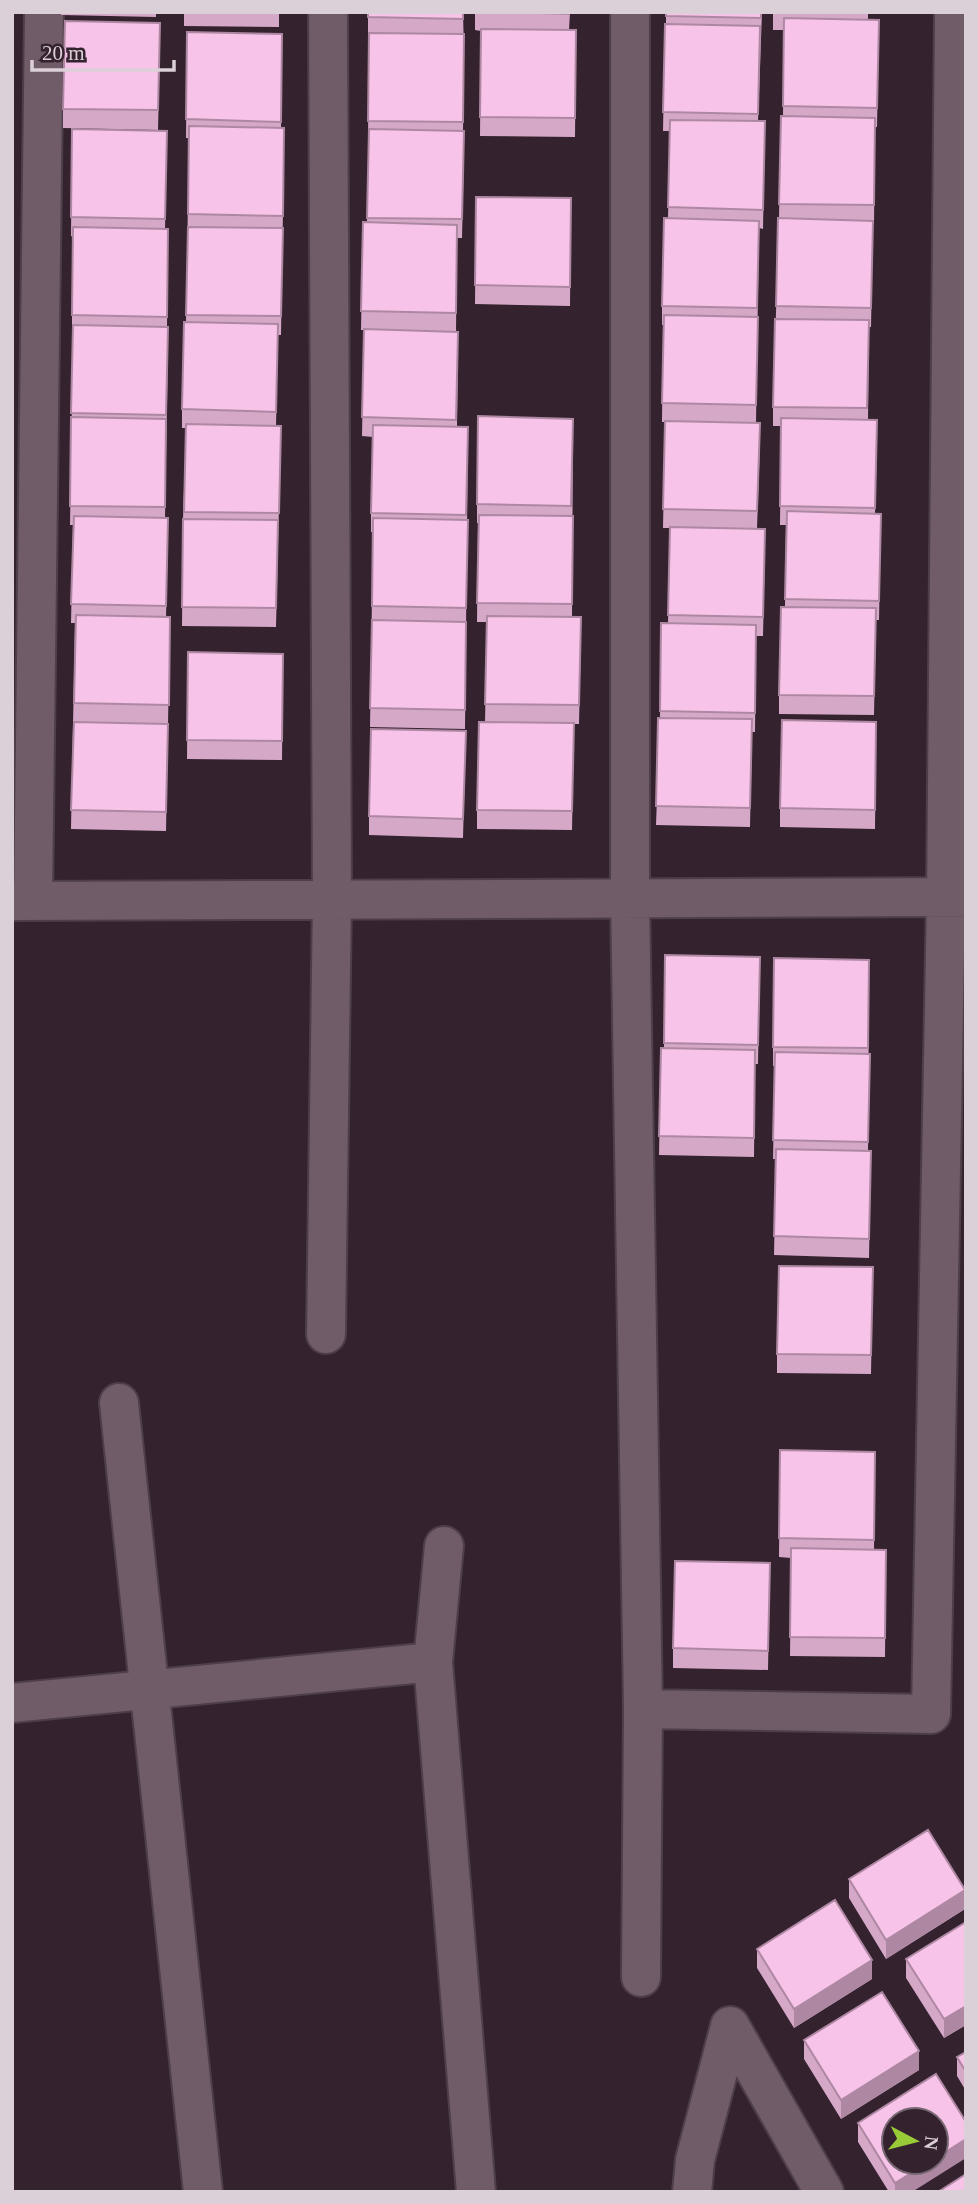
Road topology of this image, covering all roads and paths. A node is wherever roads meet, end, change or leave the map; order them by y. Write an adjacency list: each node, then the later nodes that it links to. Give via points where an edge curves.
1 (44, 12): 8 (street)
2 (328, 12): 7 (street)
3 (630, 12): 6 (street)
4 (954, 12): 5 (street)
5 (956, 897): 6 (street); 15 (street, via 931,1714)
6 (630, 898): 7 (street); 15 (street)
7 (332, 899): 8 (street); 9 (street)
8 (22, 901)
9 (326, 1334)
10 (119, 1403): 13 (street)
11 (444, 1546): 12 (street)
12 (433, 1662): 13 (street); 18 (street)
13 (149, 1690): 14 (street); 17 (street)
14 (12, 1703)
15 (643, 1709): 16 (street)
16 (641, 1977)
17 (203, 2192)
18 (476, 2192)
19 (692, 2192): 20 (street, via 695,2160 730,2026)
20 (824, 2192)

